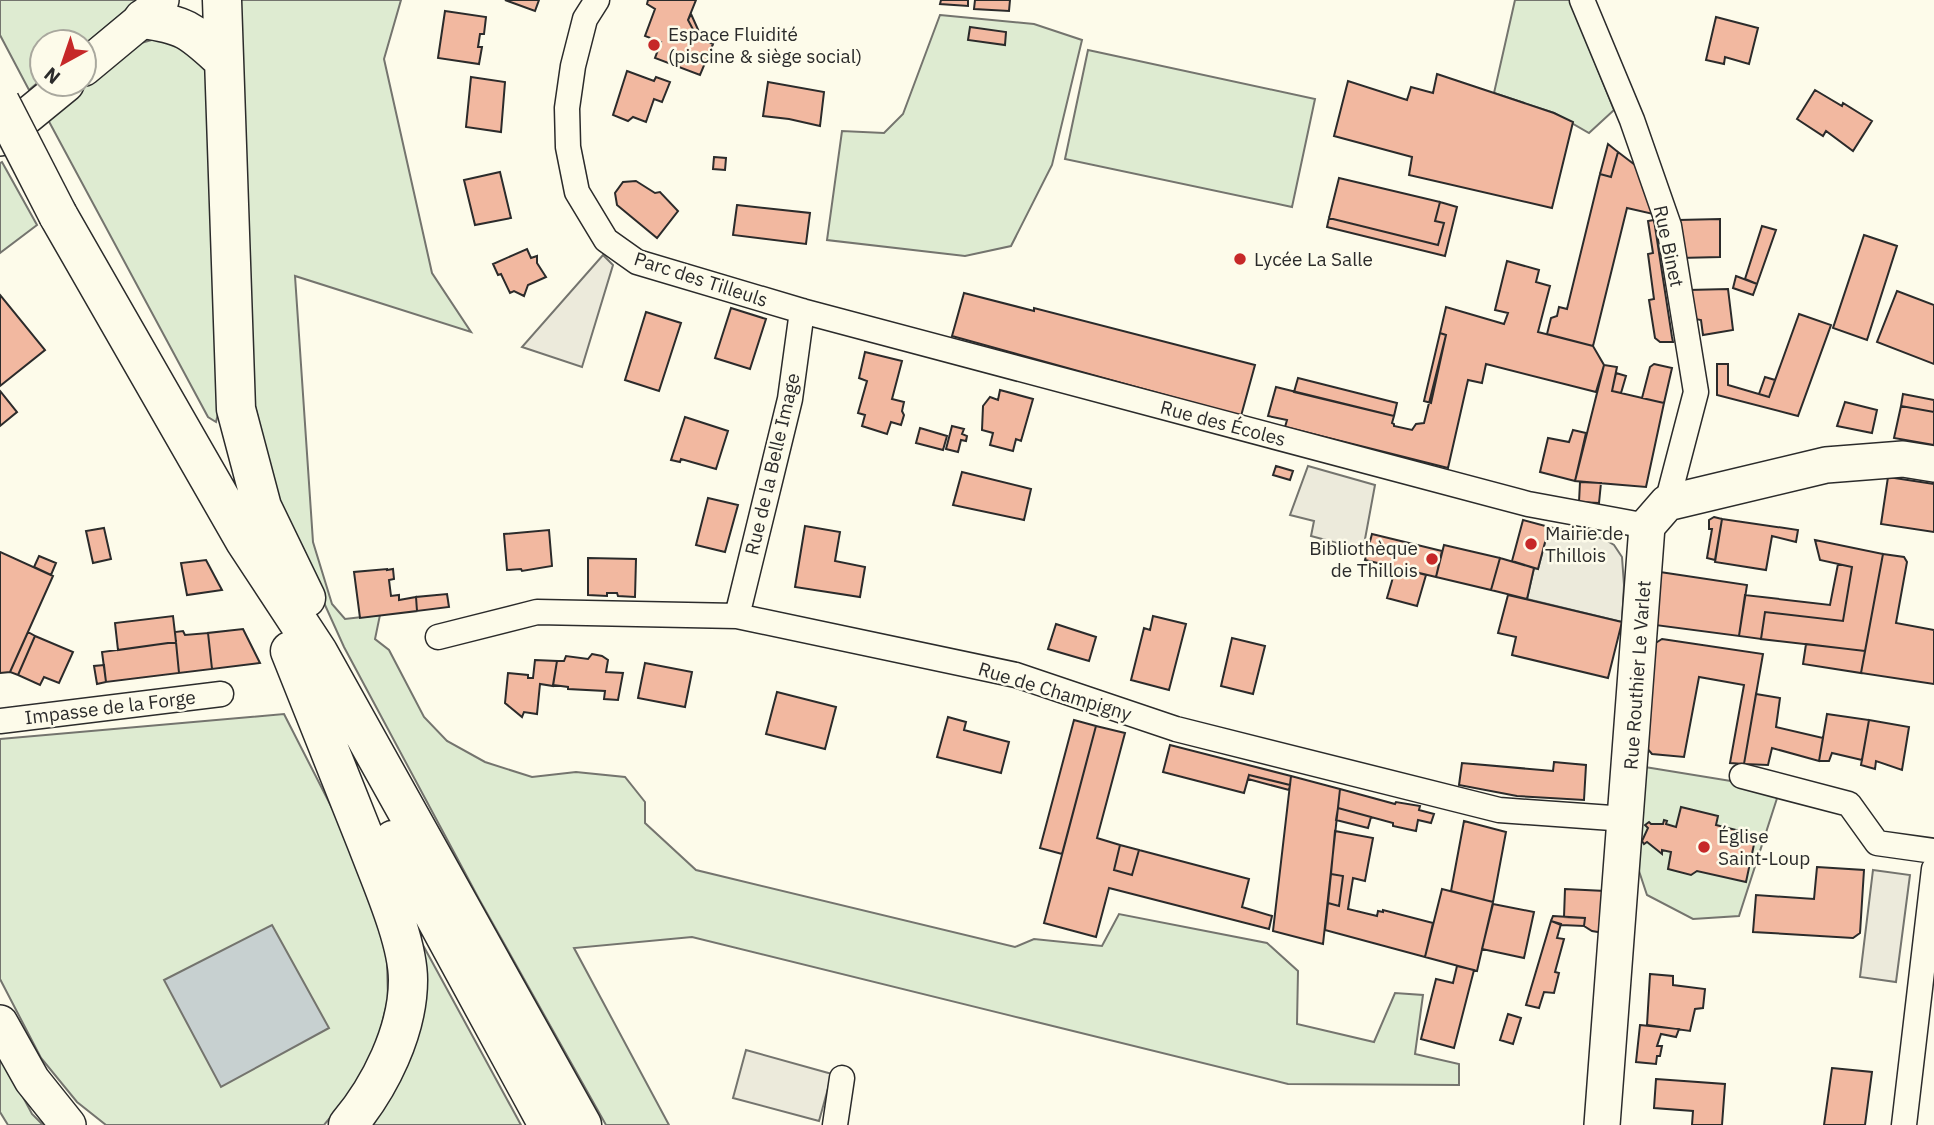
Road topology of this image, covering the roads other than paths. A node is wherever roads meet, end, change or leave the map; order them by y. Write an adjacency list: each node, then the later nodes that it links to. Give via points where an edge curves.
1 (222, 0): 6 (main road)
2 (597, 0): 10 (street, Parc des Tilleuls, via 585,19 573,66 568,148 577,192 606,240 637,262)
3 (1582, 0): 12 (street, Rue Binet, via 1632,120 1669,226 1696,393)
4 (152, 9): 5 (street); 6 (main road, via 193,33)
5 (98, 56)
6 (224, 61): 21 (main road, via 236,409 248,460 262,507)
7 (48, 98): 9 (street)
8 (0, 102): 13 (main road, bridge, via 58,215)
9 (0, 138)
10 (802, 311): 12 (street, Rue des Écoles, via 1528,504); 14 (street, Rue de la Belle Image, via 790,399)
11 (1934, 464): 12 (street, via 1903,459 1826,465)
12 (1657, 514): 20 (street, Rue Routhier Le Varlet)
13 (245, 541): 16 (main road); 21 (main road, via 318,652)
14 (737, 616): 15 (street, Rue de Champigny, via 537,612); 20 (street, Rue de Champigny, via 1016,675 1176,729 1499,810)
15 (438, 637)
16 (290, 651): 27 (main road, via 388,898 408,979 395,1043 381,1078); 28 (main road)
17 (221, 694): 18 (street, Impasse de la Forge)
18 (0, 721)
19 (1742, 776): 22 (street, via 1849,804 1877,843)
20 (1626, 819): 31 (street, Rue Routhier Le Varlet)
21 (421, 836): 29 (main road)
22 (1934, 851)
23 (1934, 869): 32 (street)
24 (0, 1023): 26 (street, via 32,1080)
25 (842, 1078): 30 (street)
26 (68, 1125)
27 (348, 1125)
28 (548, 1125)
29 (582, 1125)
30 (835, 1125)
31 (1602, 1125)
32 (1905, 1125)

